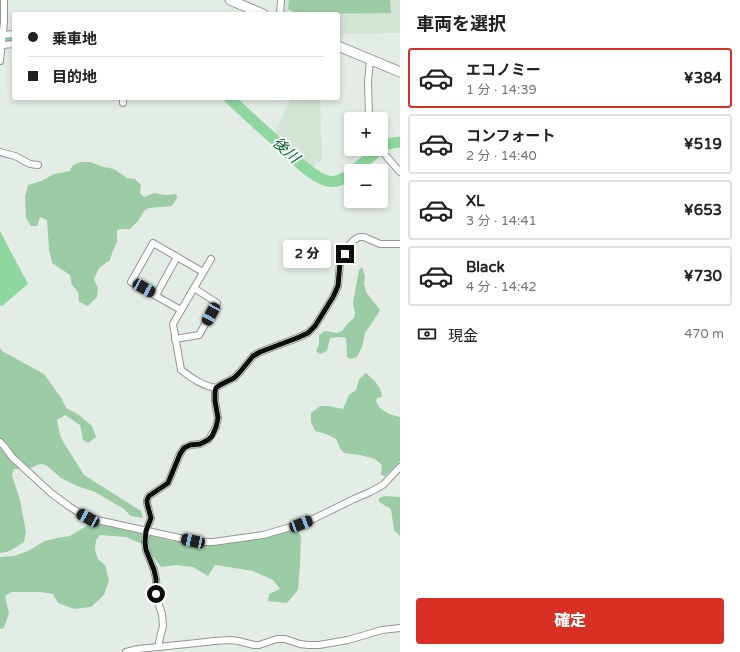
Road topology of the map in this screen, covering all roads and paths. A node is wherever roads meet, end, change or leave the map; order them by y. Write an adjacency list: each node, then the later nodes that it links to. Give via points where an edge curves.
1 (4, 0): 7 (street)
2 (230, 0): 4 (main road)
3 (281, 0): 5 (street)
4 (258, 12)
5 (280, 12)
6 (12, 35): 7 (street)
7 (2, 38): 8 (street); 11 (street)
8 (12, 43)
9 (340, 47): 10 (main road)
10 (370, 59): 12 (main road); 13 (street)
11 (0, 61)
12 (400, 72)
13 (369, 112)
14 (0, 152): 16 (street)
15 (386, 156): 17 (street)
16 (38, 165)
17 (400, 172)
18 (400, 244): 26 (street, via 380,244 364,237 354,240 340,263 338,286 315,326 308,333 253,356 234,378)
19 (177, 257): 21 (street); 23 (street); 23 (street, via 153,243 131,282)
20 (211, 259): 21 (street)
21 (204, 272): 22 (street)
22 (194, 288): 24 (street); 25 (street, via 217,303 199,335)
23 (156, 295): 24 (street)
24 (181, 310): 25 (street, via 173,324)
25 (175, 340): 26 (street, via 181,370 204,386)
26 (216, 388): 29 (street, via 218,418 212,436 200,444 184,448 168,483 149,496 147,503 151,518)
27 (0, 442): 29 (street, via 12,457 51,493 88,518)
28 (400, 467): 29 (street, via 383,485 370,492 313,519 263,535 203,542)
29 (146, 531): 31 (street, via 146,550 154,570 157,599 162,614 163,626)
30 (400, 628): 31 (street, via 319,645 277,639 254,646 230,640)
31 (159, 646): 32 (street)
32 (126, 652)

